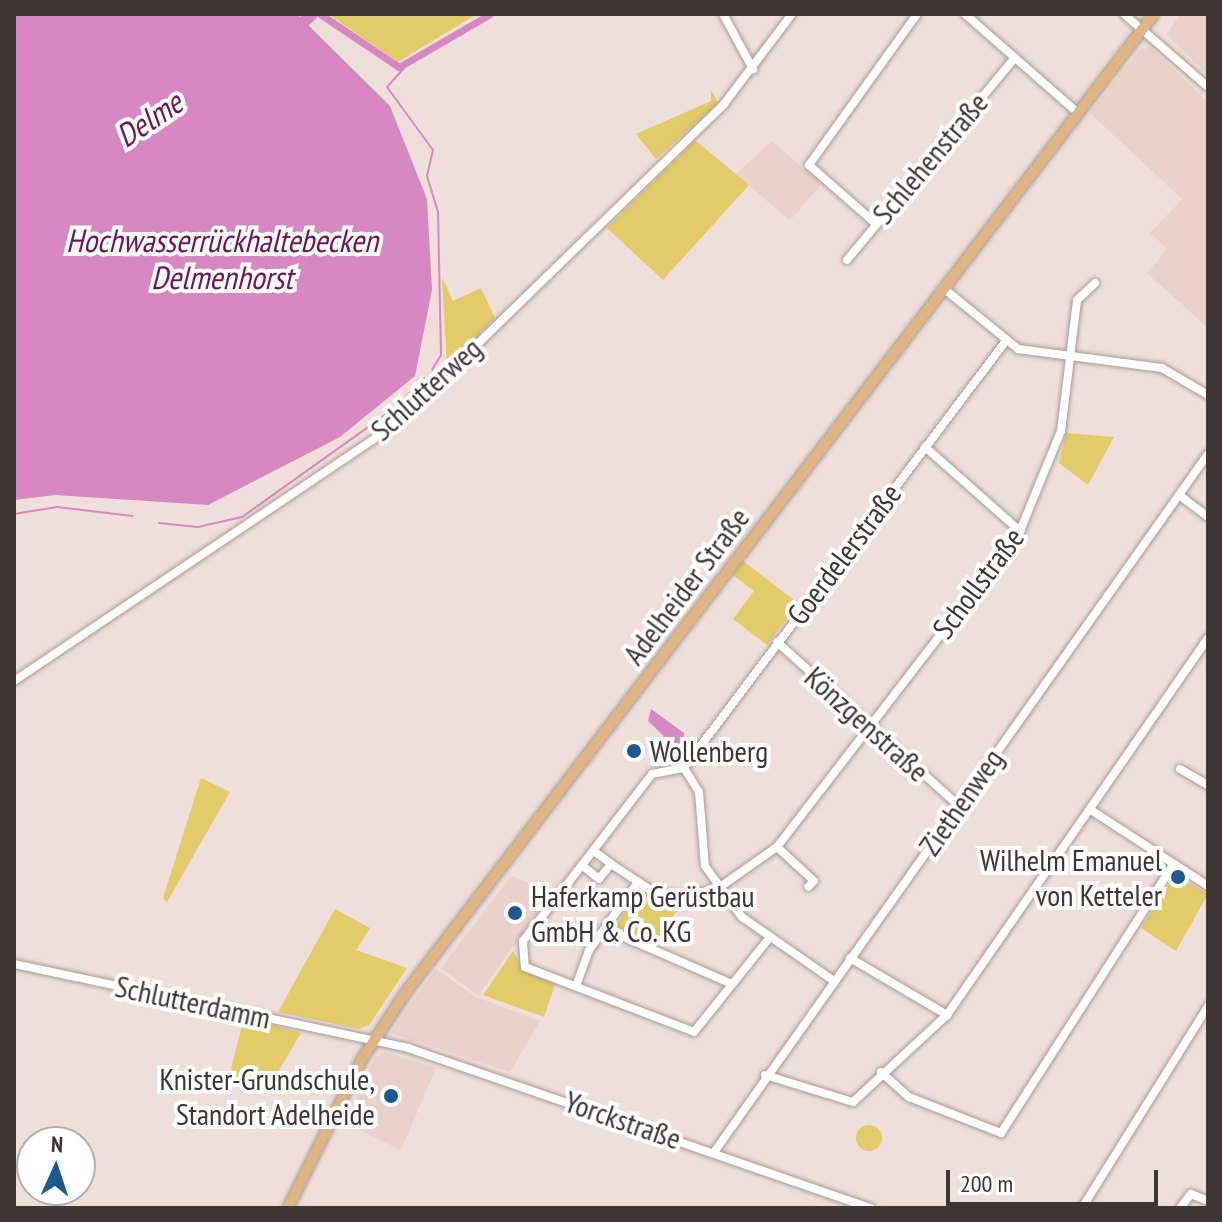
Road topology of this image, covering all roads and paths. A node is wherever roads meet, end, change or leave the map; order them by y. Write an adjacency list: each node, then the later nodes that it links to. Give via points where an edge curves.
1 (723, 14): 9 (street)
2 (792, 14): 9 (street, Schlutterweg)
3 (917, 14): 12 (street, via 809,165)
4 (1124, 14): 7 (street)
5 (1154, 14): 7 (main road, Adelheider Straße)
6 (971, 16): 8 (street)
7 (1143, 28): 10 (street); 11 (main road, Adelheider Straße)
8 (1015, 58): 11 (street); 12 (street, Schlehenstraße)
9 (753, 69): 26 (street, Schlutterweg, via 391,428)
10 (1208, 87)
11 (1077, 112): 15 (main road, Adelheider Straße)
12 (875, 223): 13 (street, Schlehenstraße)
13 (847, 260)
14 (1095, 283): 17 (street, Schollstraße, via 1077,300)
15 (946, 291): 16 (street); 51 (main road, Adelheider Straße)
16 (1005, 342): 17 (street); 19 (street, Goerdelerstraße)
17 (1074, 361): 18 (street, via 1162,368); 23 (street, Schollstraße, via 1049,472)
18 (1208, 395)
19 (925, 447): 23 (street); 25 (street, Goerdelerstraße)
20 (1208, 454): 21 (street, Ziethenweg)
21 (1179, 495): 22 (street); 31 (street, Ziethenweg)
22 (1208, 517)
23 (1020, 531): 27 (street, Schollstraße)
24 (1208, 638): 32 (street)
25 (777, 642): 27 (street, Könzgenstraße); 28 (street, Goerdelerstraße)
26 (14, 681)
27 (869, 726): 31 (street, Könzgenstraße); 33 (street, Schollstraße)
28 (684, 768): 34 (street, via 652,774); 41 (street, via 699,792 705,866)
29 (1180, 769): 30 (street)
30 (1208, 785)
31 (958, 805): 44 (street, Ziethenweg)
32 (1091, 810): 36 (street); 50 (street)
33 (777, 847): 38 (street, via 811,884); 41 (street, Schollstraße)
34 (594, 851): 35 (street); 37 (street)
35 (611, 864): 37 (street, via 599,879); 39 (street)
36 (1174, 864): 40 (street); 52 (street, via 1001,1133 909,1097)
37 (582, 865): 48 (street, via 519,952 525,967)
38 (821, 873)
39 (636, 885): 41 (street, via 670,896); 42 (street)
40 (1208, 886)
41 (720, 887): 43 (street)
42 (606, 929): 47 (street); 48 (street)
43 (770, 937): 46 (street); 47 (street)
44 (850, 958): 46 (street, Ziethenweg); 50 (street)
45 (14, 964): 51 (street, Schlutterdamm)
46 (834, 981): 53 (street, Ziethenweg)
47 (732, 984): 48 (street, via 694,1032)
48 (576, 986)
49 (1208, 1006): 58 (street)
50 (947, 1015): 52 (street)
51 (372, 1040): 54 (street, Yorckstraße); 56 (main road, Adelheider Straße)
52 (881, 1072): 53 (street, via 847,1103)
53 (765, 1075): 54 (street, Ziethenweg)
54 (715, 1151): 57 (street, Yorckstraße)
55 (1208, 1201): 59 (street, via 1191,1194)
56 (288, 1208)
57 (871, 1208)
58 (1082, 1208)
59 (1180, 1208)

